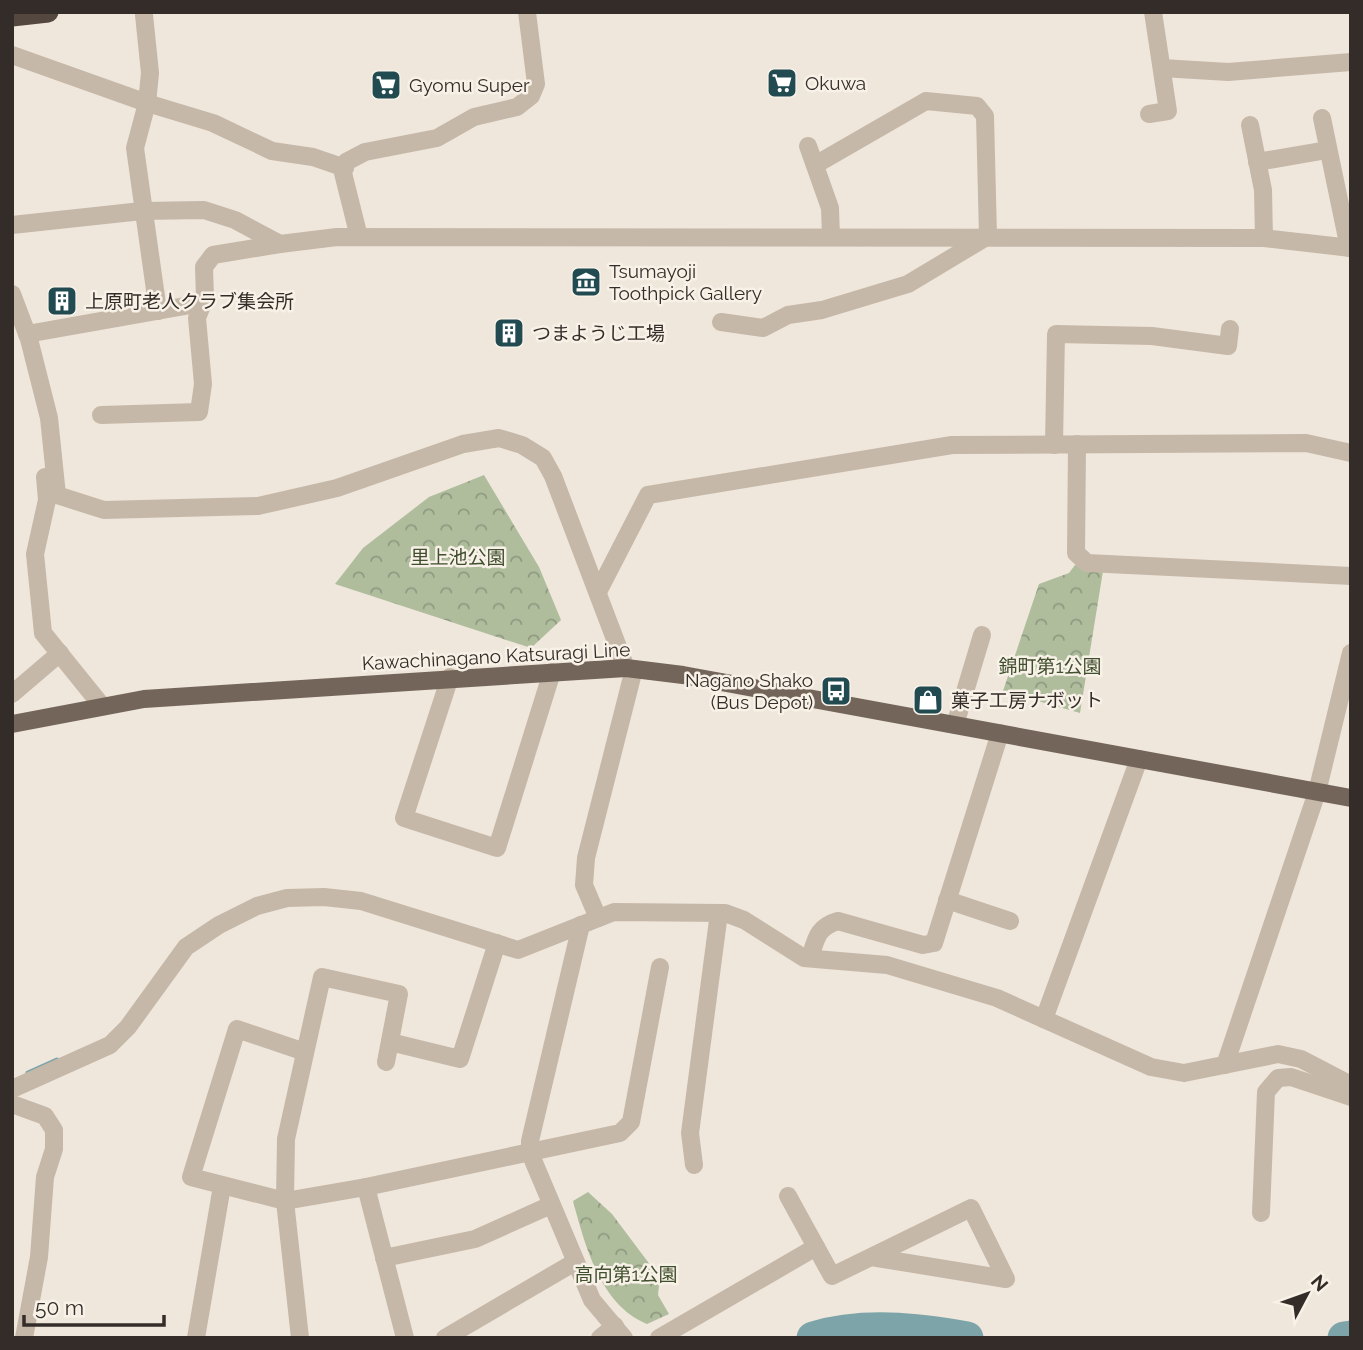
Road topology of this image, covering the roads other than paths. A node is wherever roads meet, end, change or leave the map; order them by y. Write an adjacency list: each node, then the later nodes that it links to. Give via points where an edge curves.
1 (48, 12): 5 (highway)
2 (527, 12): 17 (street, via 536,84 531,96 517,107 474,117 437,138 365,152)
3 (1153, 12): 8 (street)
4 (144, 15): 9 (street, via 150,74)
5 (12, 16)
6 (12, 55): 9 (street)
7 (1351, 62): 8 (street, via 1228,72)
8 (1163, 68): 10 (street, via 1168,111)
9 (147, 103): 17 (street, via 213,123 272,151 313,156); 18 (street, via 135,148)
10 (1149, 114)
11 (1322, 118): 14 (street)
12 (1250, 125): 15 (street)
13 (808, 146): 16 (street)
14 (1327, 150): 15 (street); 25 (street)
15 (1257, 162): 23 (street)
16 (815, 165): 20 (street, via 926,101 976,106 985,116); 22 (street, via 831,208)
17 (345, 167): 21 (street)
18 (142, 211): 19 (street); 24 (street, via 204,209); 28 (street)
19 (12, 225)
20 (988, 236): 22 (street); 23 (street); 29 (street, via 908,284 822,310 788,315 762,328)
21 (359, 237): 22 (street); 24 (street)
22 (831, 237)
23 (1264, 238): 25 (street)
24 (279, 244): 27 (street, via 213,255 204,267)
25 (1350, 248)
26 (12, 293): 31 (street)
27 (202, 303): 28 (street); 32 (street, via 197,318 203,384 199,412)
28 (158, 311): 31 (street)
29 (721, 322)
30 (1230, 329): 34 (street, via 1228,346 1152,336 1056,334)
31 (23, 338): 33 (street)
32 (101, 415)
33 (49, 418): 38 (street, via 57,495 104,510 258,506 337,488 463,444 499,438 522,445 543,458 553,476); 40 (street, via 44,455 47,500 35,554 43,633)
34 (1054, 444): 35 (street); 38 (street, via 952,444 648,495)
35 (1077, 444): 36 (street, via 1306,443); 37 (street, via 1076,553 1087,563)
36 (1351, 453)
37 (1351, 576)
38 (598, 592): 42 (street)
39 (982, 635): 48 (street)
40 (60, 653): 45 (street); 46 (street)
41 (1351, 653): 51 (street)
42 (630, 668): 43 (main road, Kawachinagano Katsuragi Line); 48 (main road, Kawachinagano Katsuragi Line); 55 (street, via 586,858 584,885)
43 (552, 671): 44 (main road, Kawachinagano Katsuragi Line); 44 (street, via 497,848 404,818)
44 (450, 677): 46 (main road, Kawachinagano Katsuragi Line)
45 (12, 694)
46 (102, 706): 47 (main road, Kawachinagano Katsuragi Line)
47 (12, 724)
48 (955, 725): 49 (main road, Kawachinagano Katsuragi Line)
49 (1000, 733): 50 (main road, Kawachinagano Katsuragi Line); 53 (street)
50 (1139, 759): 51 (main road, Kawachinagano Katsuragi Line); 61 (street)
51 (1317, 792): 52 (main road, Kawachinagano Katsuragi Line); 65 (street)
52 (1351, 798)
53 (947, 900): 56 (street); 59 (street, via 934,943 923,945 838,921 817,933)
54 (719, 913): 55 (street, via 614,912); 59 (street, via 744,920); 71 (street, via 690,1133)
55 (598, 918): 57 (street)
56 (1010, 921)
57 (581, 925): 58 (street, via 518,950); 70 (street)
58 (497, 943): 62 (street, via 460,1059); 67 (street, via 361,901 287,898 257,906 186,947 110,1045)
59 (810, 958): 61 (street, via 887,965 997,998)
60 (660, 967): 70 (street, via 631,1122 620,1133)
61 (1044, 1020): 65 (street, via 1150,1067 1184,1073)
62 (390, 1042): 63 (street, via 399,993 322,977); 64 (street)
63 (305, 1052): 72 (street, via 237,1029 191,1177); 75 (street, via 286,1139)
64 (386, 1062)
65 (1225, 1065): 66 (street, via 1278,1054 1301,1059)
66 (1351, 1085)
67 (12, 1089)
68 (1351, 1097): 77 (street, via 1291,1077 1278,1078 1266,1092)
69 (12, 1104): 83 (street, via 45,1116 54,1129)
70 (530, 1153): 73 (street); 76 (street)
71 (694, 1165)
72 (222, 1186): 75 (street); 84 (street)
73 (366, 1188): 75 (street); 80 (street)
74 (788, 1196): 78 (street)
75 (285, 1201): 85 (street)
76 (551, 1205): 80 (street, via 475,1239); 81 (street)
77 (1261, 1213)
78 (816, 1247): 79 (street, via 832,1276); 88 (street)
79 (871, 1257): 79 (street, via 884,1259 1006,1279 971,1208)
80 (384, 1258): 86 (street)
81 (575, 1262): 82 (street); 87 (street)
82 (613, 1334)
83 (24, 1338)
84 (196, 1338)
85 (300, 1338)
86 (405, 1338)
87 (445, 1338)
88 (659, 1338)

